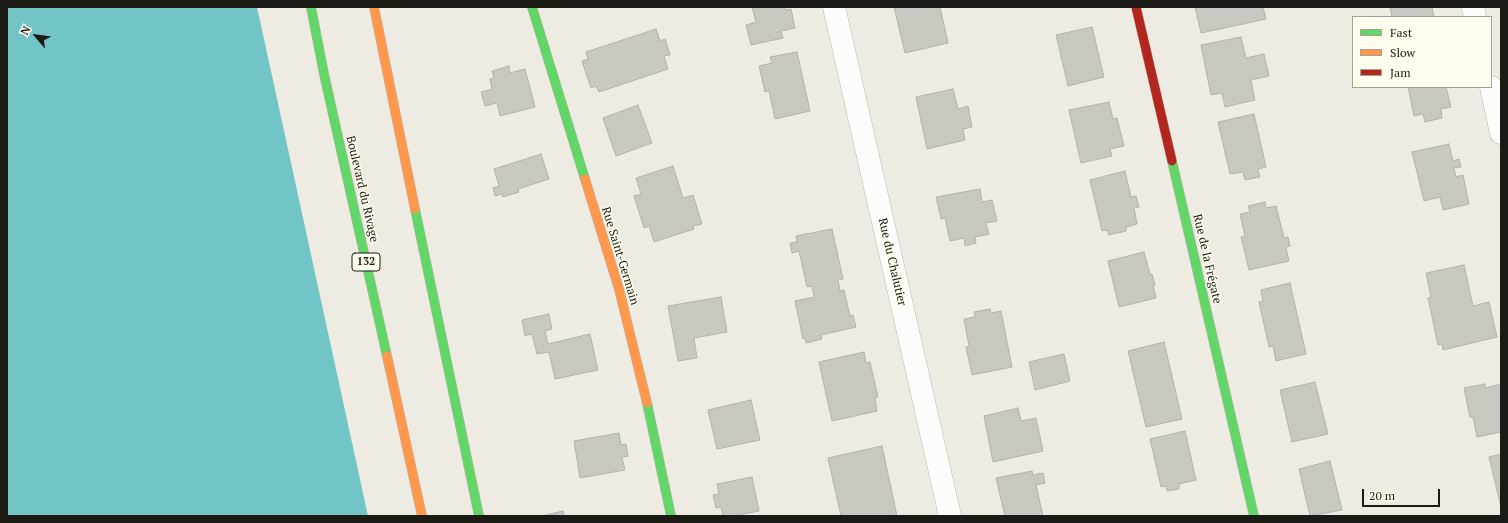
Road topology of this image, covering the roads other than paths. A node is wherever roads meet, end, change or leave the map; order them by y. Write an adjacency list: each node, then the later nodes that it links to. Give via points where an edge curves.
1 (311, 7): 8 (street, Boulevard du Rivage / 132)
2 (374, 7): 9 (street)
3 (532, 7): 10 (street, Rue Saint-Germain, via 619,289)
4 (834, 7): 11 (street, Rue du Chalutier)
5 (1136, 7): 12 (street, Rue de la Frégate)
6 (1491, 88): 7 (street)
7 (1501, 133)
8 (422, 516)
9 (479, 516)
10 (671, 516)
11 (950, 516)
12 (1254, 516)

